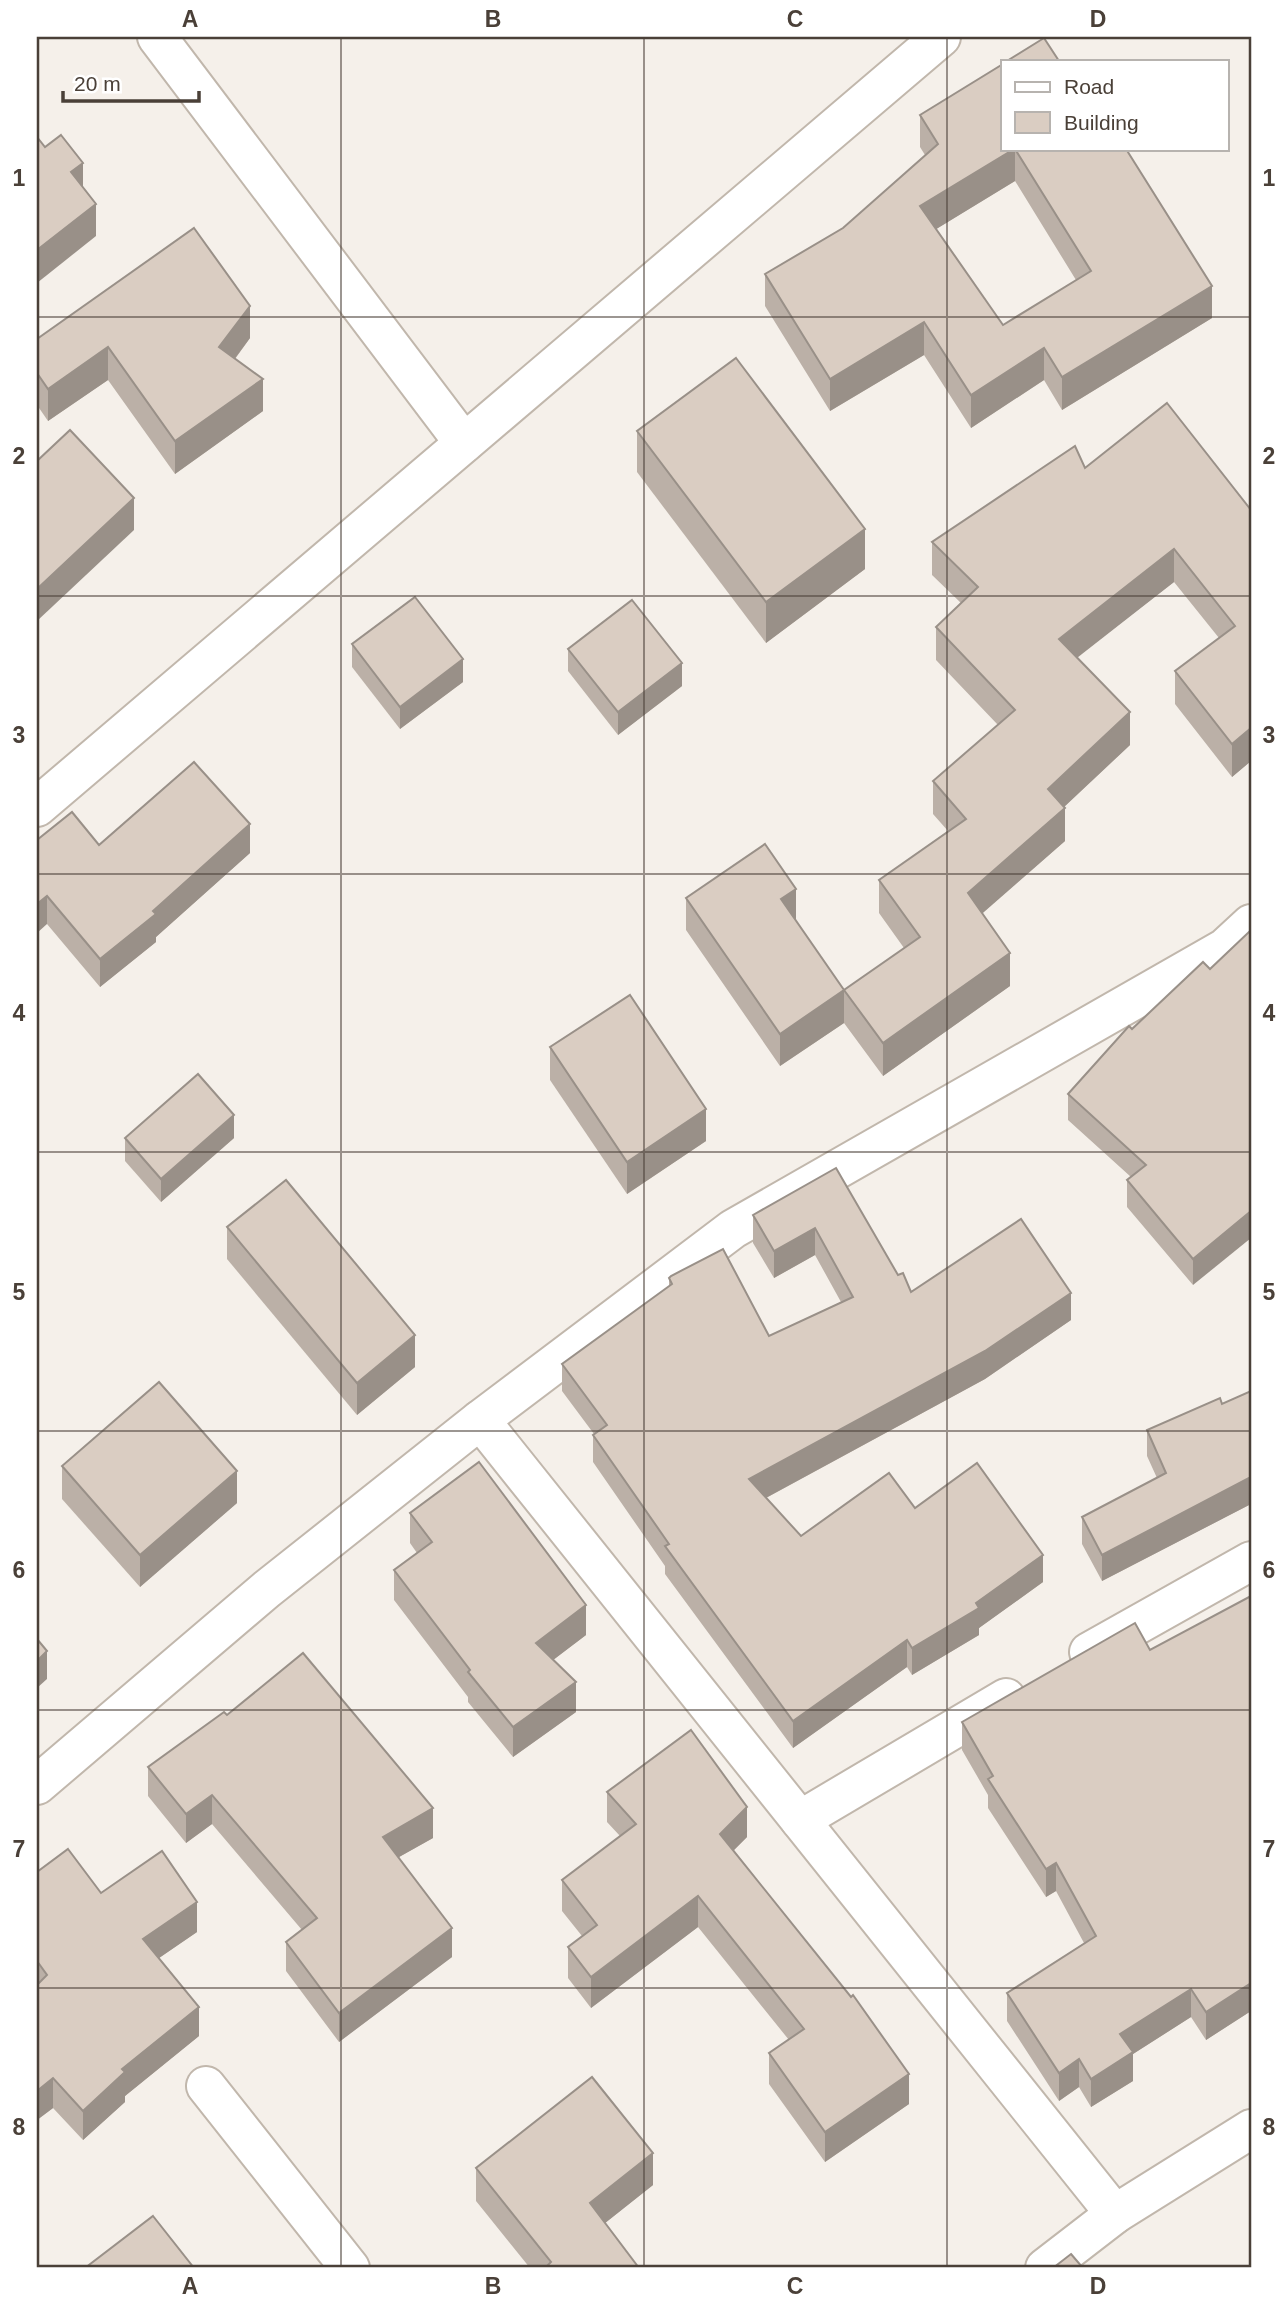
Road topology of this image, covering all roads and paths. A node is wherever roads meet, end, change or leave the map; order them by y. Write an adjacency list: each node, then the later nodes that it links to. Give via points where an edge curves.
1 (157, 37): 3 (street)
2 (940, 37): 3 (street)
3 (464, 443): 4 (street)
4 (37, 807)
5 (1251, 924): 6 (street, via 1225,948 733,1229)
6 (480, 1420): 8 (street, via 267,1589); 9 (street)
7 (1251, 1561): 9 (street)
8 (37, 1785)
9 (800, 1820): 12 (street)
10 (206, 2086): 13 (street)
11 (1251, 2129): 12 (street)
12 (1115, 2214): 14 (street)
13 (350, 2268)
14 (1045, 2268)

